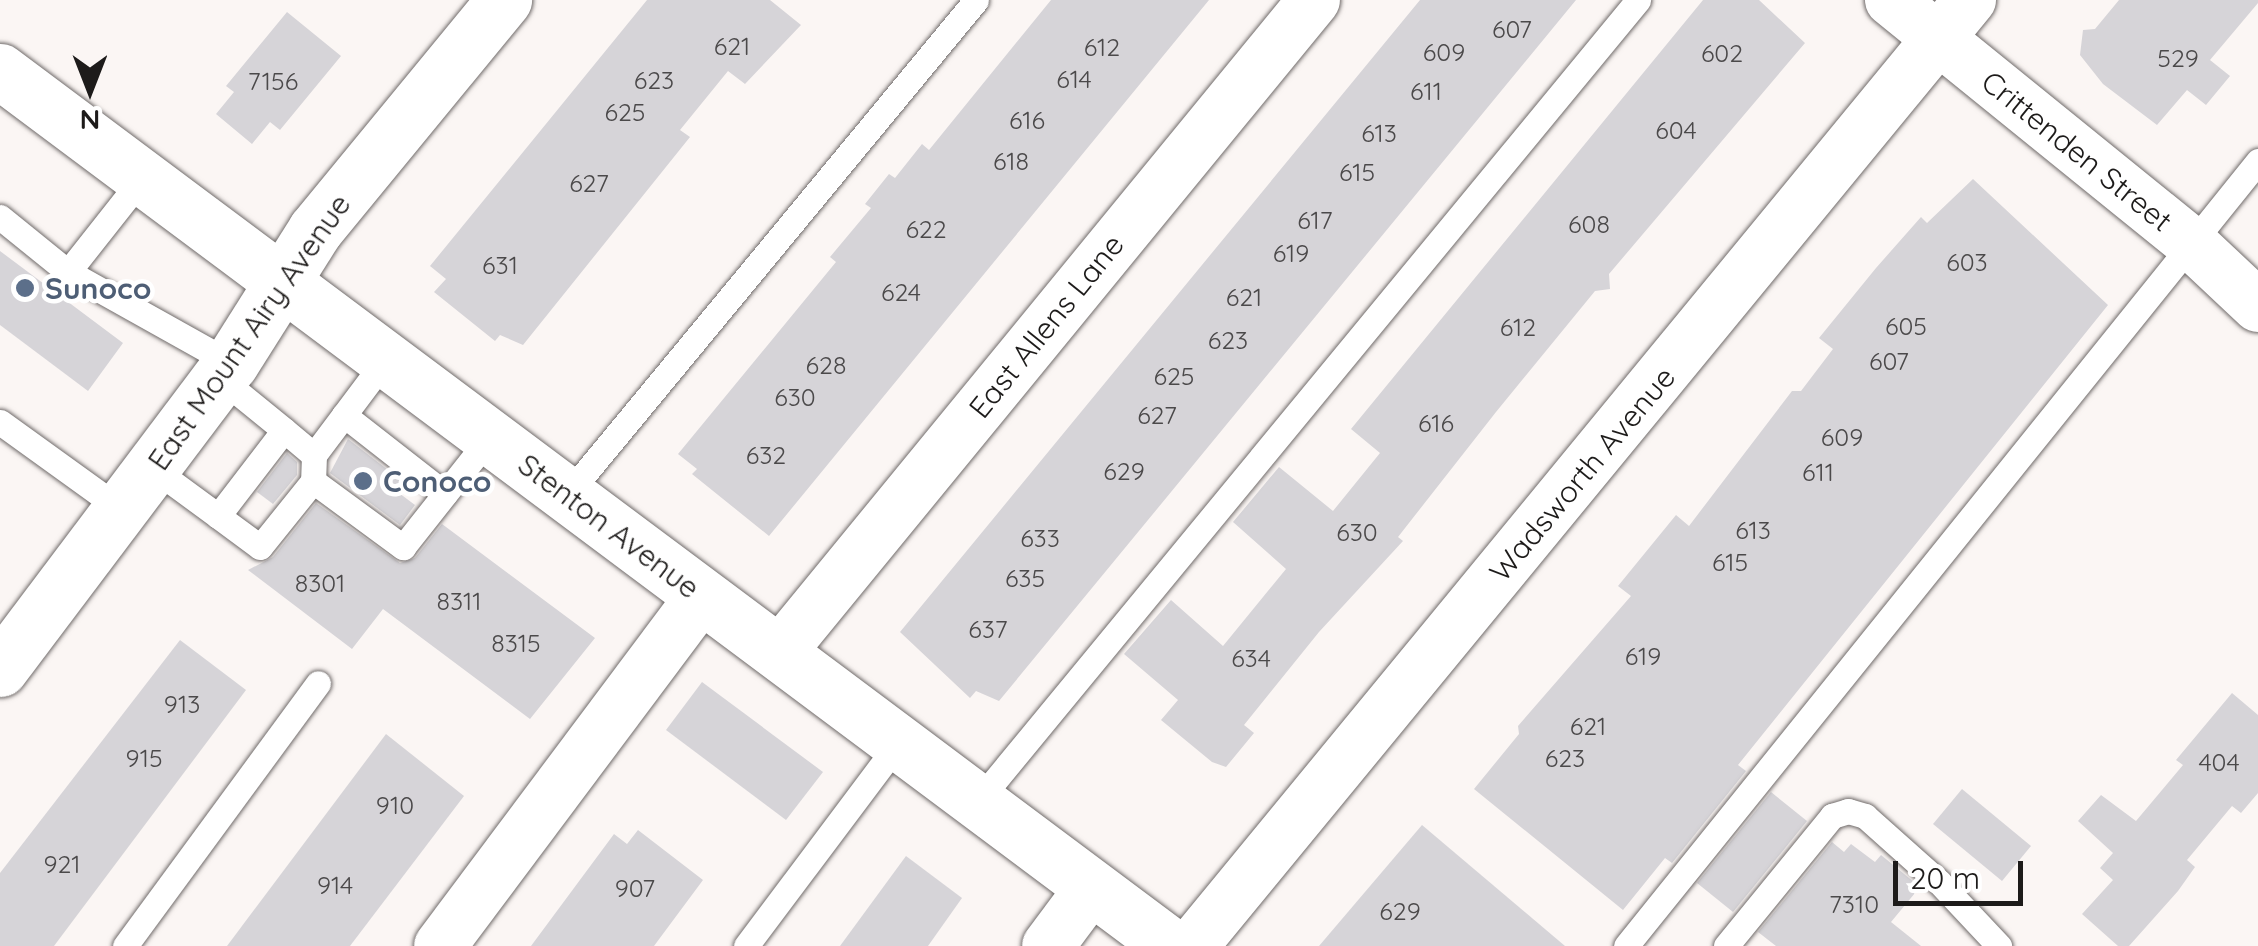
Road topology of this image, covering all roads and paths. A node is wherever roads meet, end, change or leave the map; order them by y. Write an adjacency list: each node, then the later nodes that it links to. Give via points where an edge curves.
1 (504, 0): 13 (main road, East Mount Airy Avenue)
2 (976, 0): 24 (lane)
3 (1314, 0): 27 (street, East Allens Lane)
4 (1638, 0): 31 (lane)
5 (1891, 0): 6 (street, Crittenden Street)
6 (1954, 20): 11 (street, Crittenden Street); 38 (street, Wadsworth Avenue)
7 (0, 71): 9 (main road, Stenton Avenue)
8 (2258, 161): 11 (lane)
9 (143, 177): 12 (lane); 13 (main road, Stenton Avenue)
10 (0, 217): 12 (lane)
11 (2191, 244): 14 (street, Crittenden Street); 39 (lane)
12 (68, 272): 16 (lane)
13 (281, 280): 15 (main road, Stenton Avenue); 16 (main road, East Mount Airy Avenue)
14 (2258, 306)
15 (386, 359): 17 (lane); 20 (main road, Stenton Avenue)
16 (226, 370): 19 (lane); 22 (main road, East Mount Airy Avenue)
17 (344, 416): 21 (lane); 23 (lane)
18 (0, 422): 22 (lane)
19 (284, 430): 21 (lane); 25 (lane)
20 (490, 437): 23 (lane); 24 (main road, Stenton Avenue)
21 (314, 468): 23 (lane, via 402,547); 25 (lane, via 260,547)
22 (138, 489): 25 (lane); 28 (main road, East Mount Airy Avenue)
23 (444, 494)
24 (567, 495): 26 (main road, Stenton Avenue)
25 (218, 516)
26 (702, 596): 27 (main road, Stenton Avenue); 34 (street)
27 (778, 653): 30 (main road, Stenton Avenue)
28 (0, 670)
29 (318, 683): 33 (lane)
30 (898, 742): 31 (main road, Stenton Avenue); 35 (lane)
31 (978, 801): 32 (main road, Stenton Avenue)
32 (1092, 887): 36 (street); 37 (main road, Stenton Avenue)
33 (125, 946)
34 (440, 946)
35 (746, 946)
36 (1048, 946)
37 (1171, 946)
38 (1192, 946)
39 (1626, 946)
40 (1726, 946): 41 (lane, via 1832,816 1848,812 1865,816 1940,882)
41 (1999, 946)

